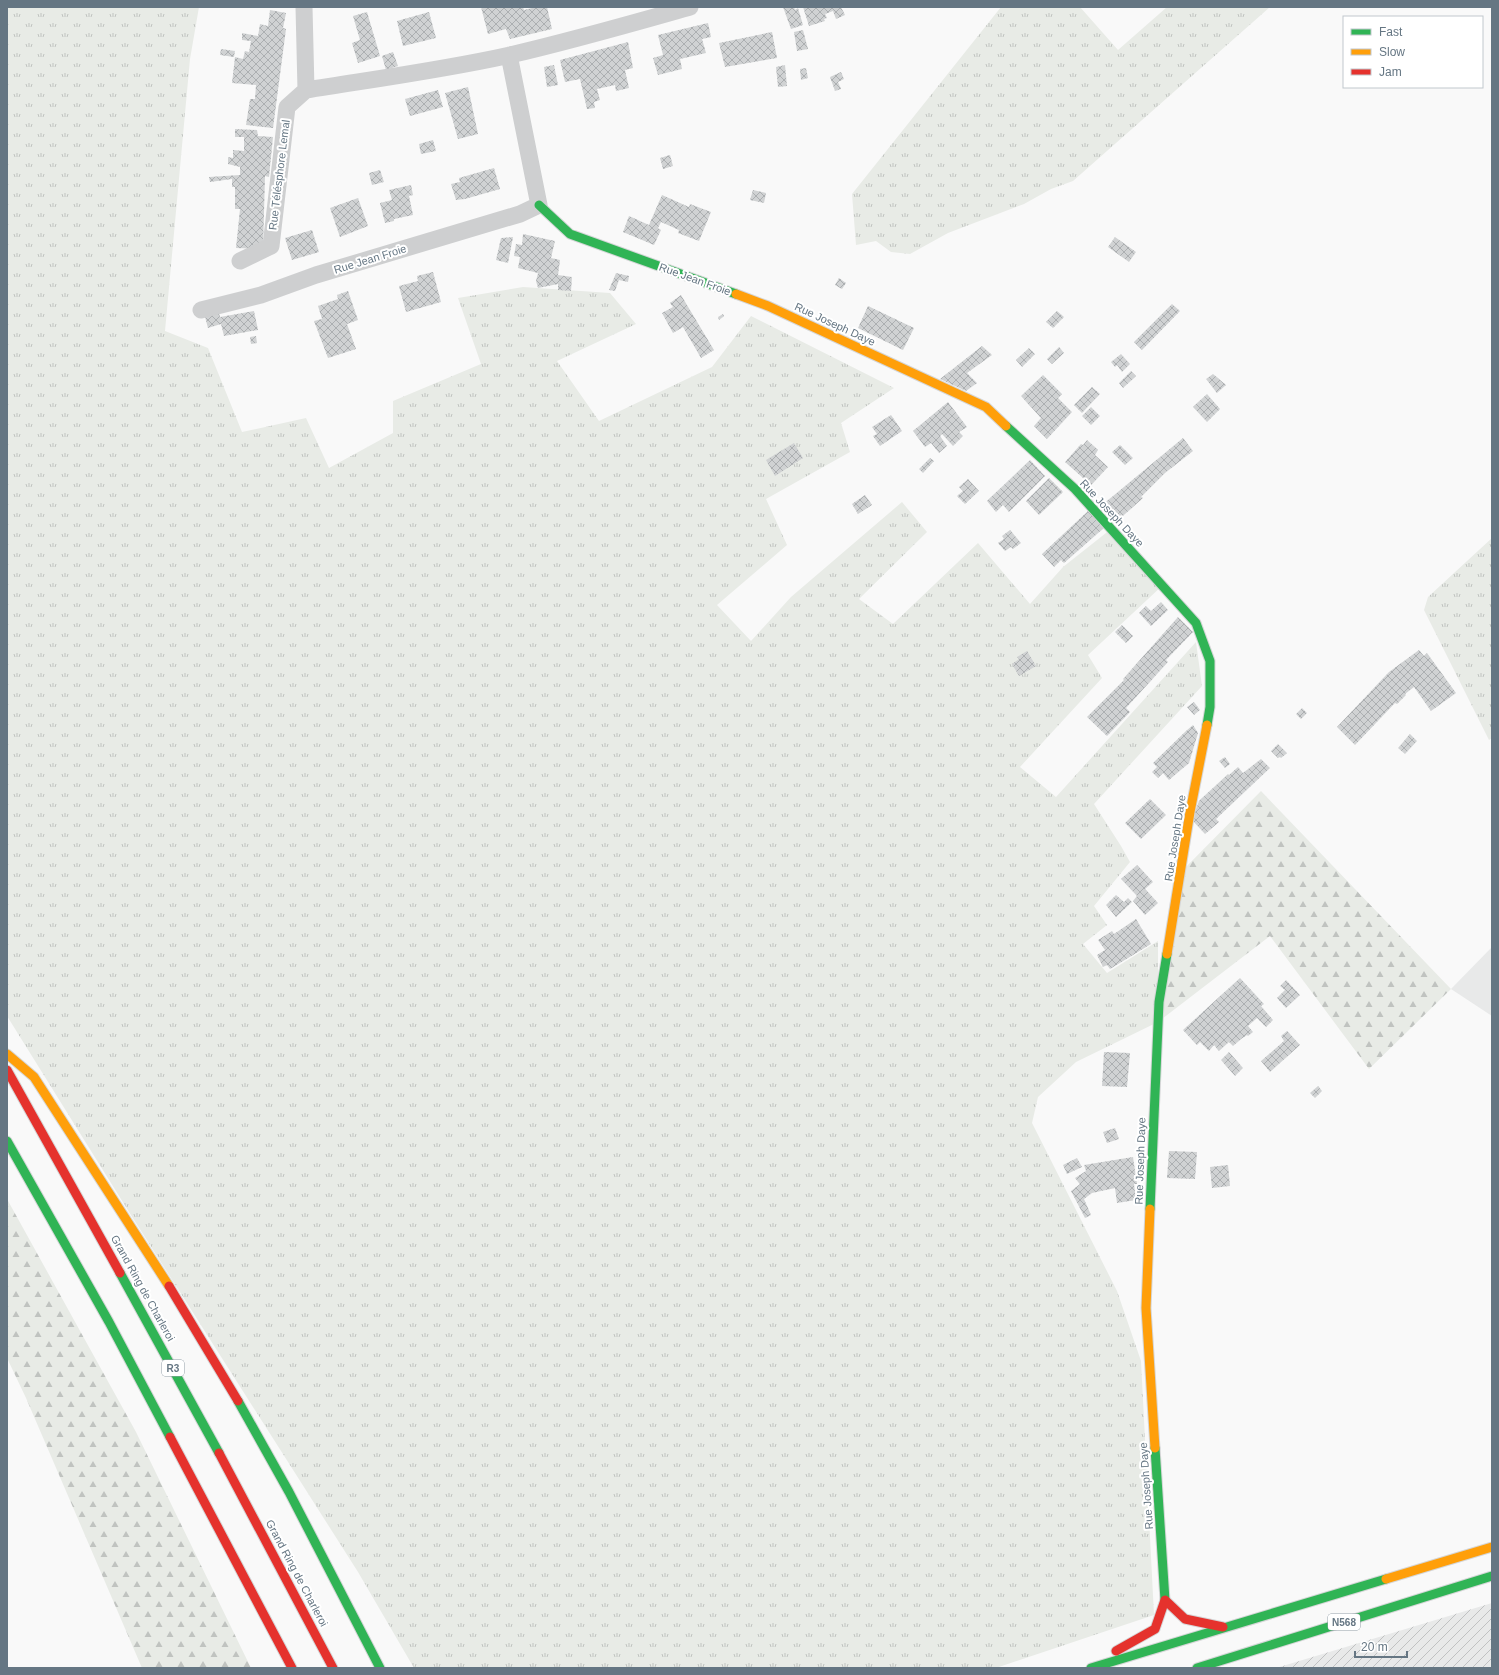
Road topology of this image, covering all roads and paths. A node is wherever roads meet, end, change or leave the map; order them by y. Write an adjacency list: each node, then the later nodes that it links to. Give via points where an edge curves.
1 (304, 7): 4 (street)
2 (690, 7): 3 (street)
3 (509, 55): 4 (street); 5 (street)
4 (306, 90): 6 (street, Rue Télésphore Lemal, via 287,107 271,246)
5 (539, 205): 7 (main road, Rue Jean Froie, via 570,234); 8 (street, Rue Jean Froie, via 520,214 323,273 261,295)
6 (240, 261)
7 (768, 306): 14 (main road, Rue Joseph Daye, via 986,407 1075,489 1196,623 1210,661 1210,707 1159,1002 1146,1308)
8 (201, 310)
9 (7, 1054): 19 (main road, via 34,1077 178,1300 295,1500)
10 (7, 1070): 18 (main road, Grand Ring de Charleroi / R3, via 141,1309)
11 (7, 1141): 17 (main road, via 109,1322)
12 (1492, 1547): 15 (main road)
13 (1492, 1576): 16 (main road, N568)
14 (1165, 1600): 15 (main road, via 1186,1619); 20 (main road, via 1155,1629)
15 (1225, 1628): 21 (main road)
16 (1235, 1656): 22 (main road, N568); 23 (main road)
17 (292, 1668)
18 (334, 1668)
19 (380, 1668)
20 (1087, 1668)
21 (1091, 1668)
22 (1197, 1668)
23 (1223, 1668)

